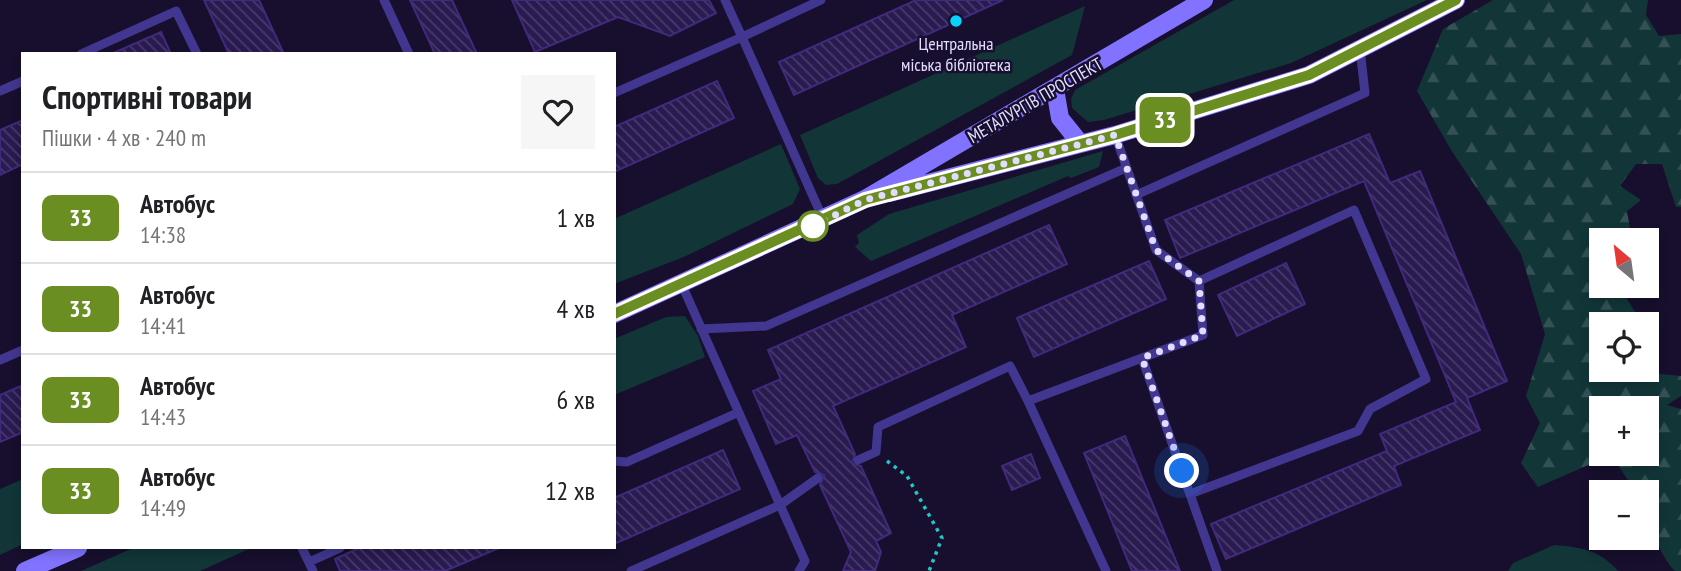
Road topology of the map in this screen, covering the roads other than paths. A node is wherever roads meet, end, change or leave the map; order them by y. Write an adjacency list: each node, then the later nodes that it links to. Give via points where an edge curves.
1 (384, 0): 10 (lane)
2 (725, 0): 6 (lane)
3 (821, 0): 6 (lane)
4 (1204, 0): 12 (street, МЕТАЛУРГІВ ПРОСПЕКТ)
5 (1456, 0): 7 (street, МЕТАЛУРГІВ ПРОСПЕКТ)
6 (742, 37): 14 (lane); 20 (lane)
7 (1360, 49): 15 (street, МЕТАЛУРГІВ ПРОСПЕКТ, via 1309,75); 18 (lane, via 1365,93)
8 (85, 52): 9 (lane, via 176,10)
9 (196, 52)
10 (408, 52)
11 (21, 82): 13 (lane)
12 (1055, 89): 16 (street, via 1060,118); 19 (street, МЕТАЛУРГІВ ПРОСПЕКТ)
13 (0, 91)
14 (616, 92)
15 (1115, 135): 16 (street, МЕТАЛУРГІВ ПРОСПЕКТ); 17 (lane)
16 (1080, 143): 19 (street, МЕТАЛУРГІВ ПРОСПЕКТ)
17 (1126, 168): 18 (lane); 24 (lane, via 766,326)
18 (1136, 195): 21 (lane, via 1156,250)
19 (865, 200): 20 (street, МЕТАЛУРГІВ ПРОСПЕКТ)
20 (824, 221): 22 (street, МЕТАЛУРГІВ ПРОСПЕКТ)
21 (1199, 281): 26 (lane, via 1203,335); 33 (lane, via 1354,210 1426,379 1370,409 1358,431)
22 (682, 285): 23 (street, МЕТАЛУРГІВ ПРОСПЕКТ); 24 (lane)
23 (616, 313)
24 (701, 329): 29 (lane)
25 (21, 351): 27 (lane)
26 (1142, 358): 28 (lane); 33 (lane)
27 (0, 360)
28 (1028, 401): 30 (lane, via 1010,366 878,427 876,452); 42 (lane)
29 (737, 413): 31 (lane, via 627,462); 34 (lane)
30 (858, 460)
31 (616, 461)
32 (818, 478): 34 (lane)
33 (1190, 494): 43 (lane)
34 (780, 505): 40 (lane); 41 (lane, via 805,561)
35 (76, 549): 39 (street)
36 (302, 549): 38 (lane)
37 (338, 549): 38 (lane)
38 (311, 566)
39 (25, 571)
40 (631, 571)
41 (799, 571)
42 (1106, 571)
43 (1217, 571)

